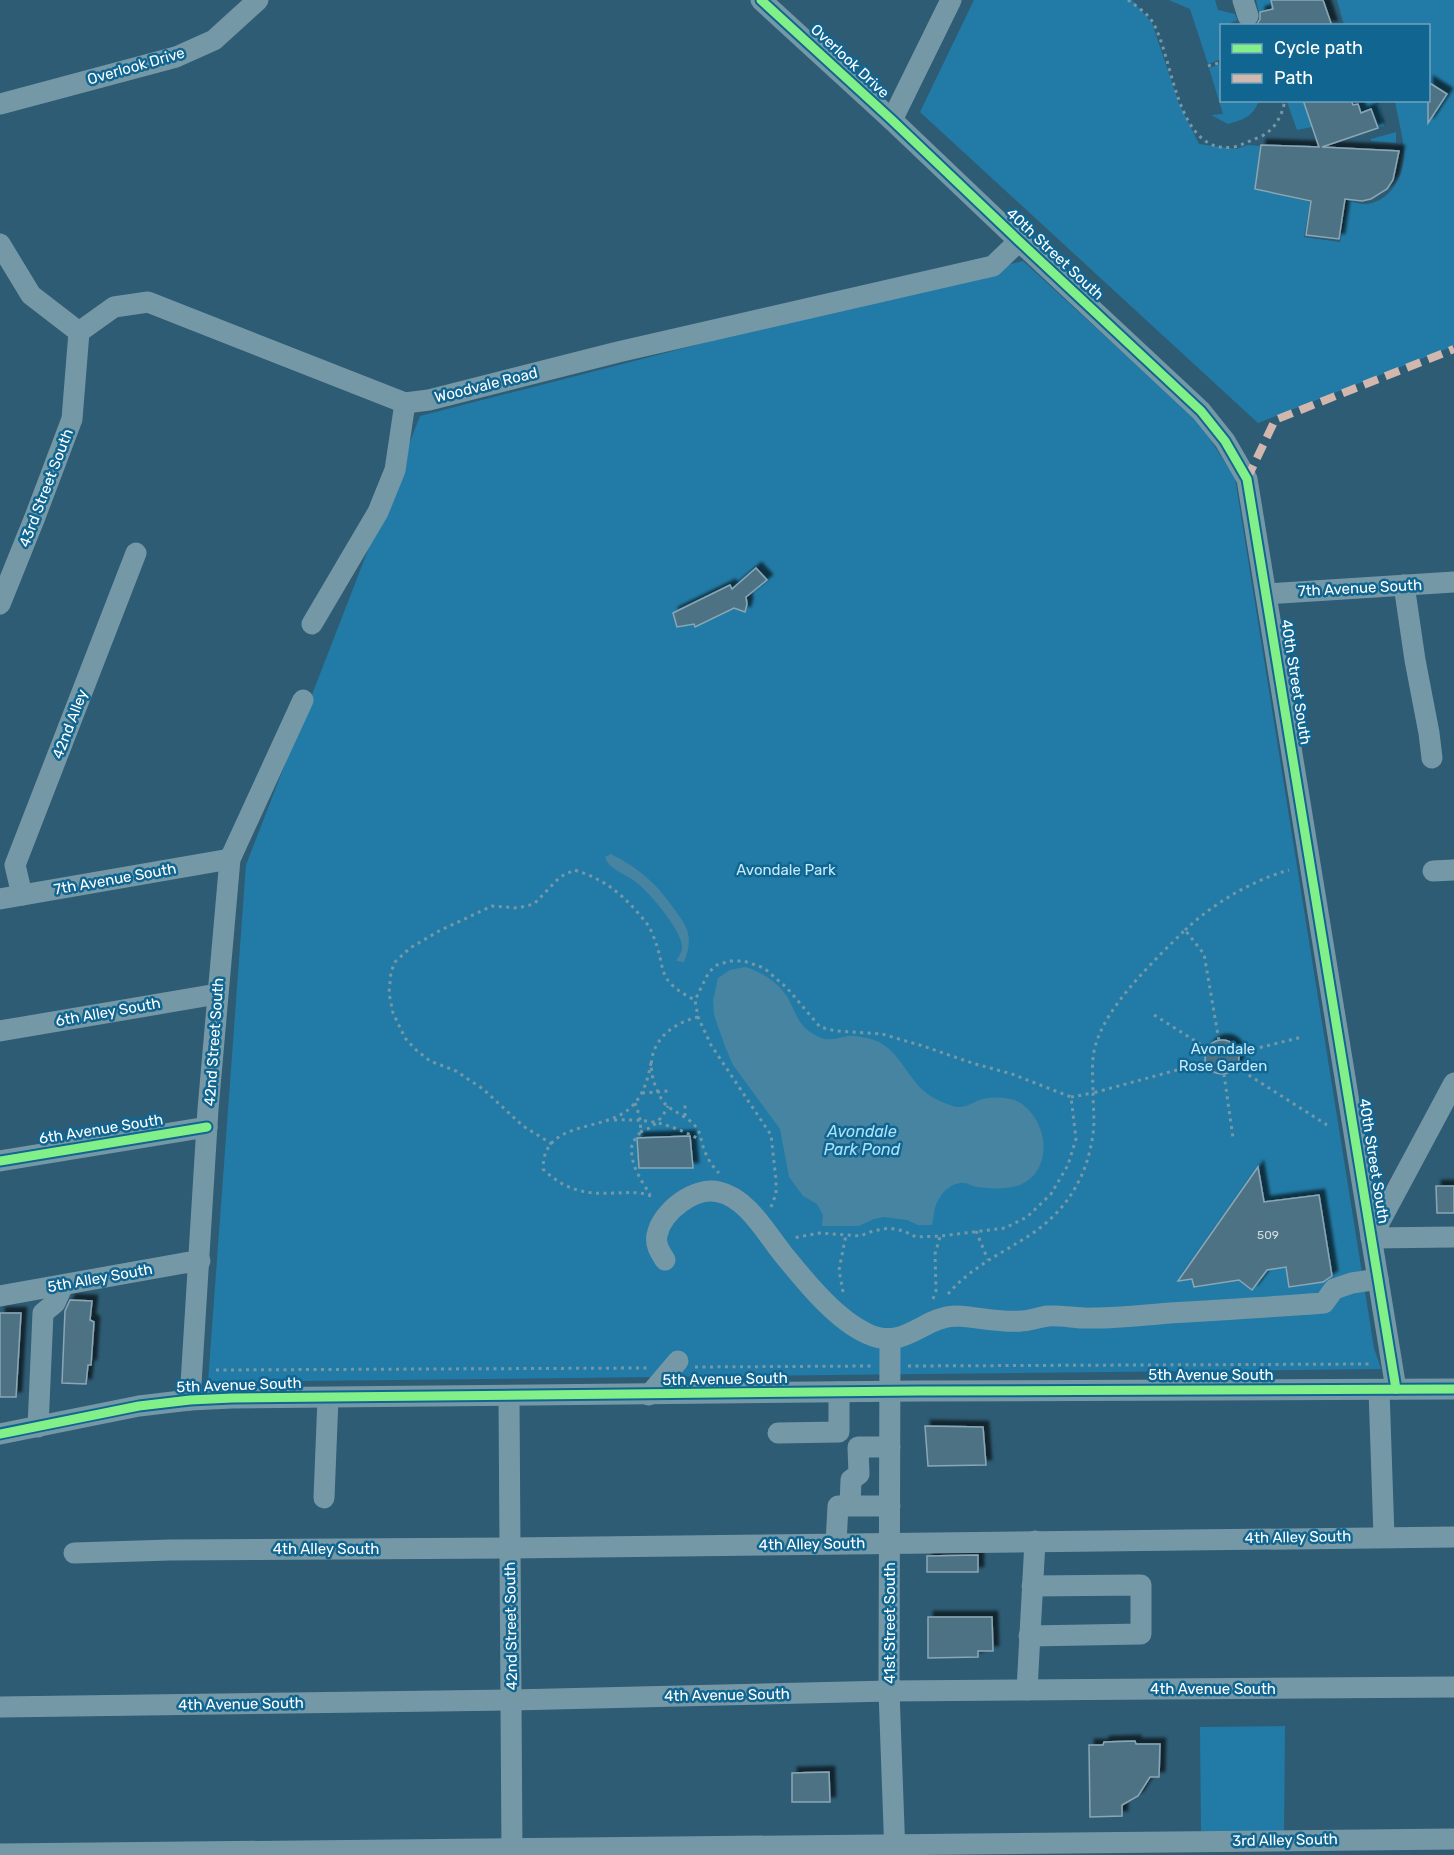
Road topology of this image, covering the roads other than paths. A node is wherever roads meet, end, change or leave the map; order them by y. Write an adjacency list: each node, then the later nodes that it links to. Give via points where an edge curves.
1 (258, 0): 4 (street, Overlook Drive, via 214,40 176,57)
2 (951, 0): 5 (street)
3 (764, 1): 5 (street, Overlook Drive)
4 (0, 104)
5 (892, 120): 6 (street, 40th Street South)
6 (1020, 241): 9 (street, Woodvale Road, via 993,266); 13 (street, 40th Street South, via 1202,411 1225,441 1247,479)
7 (0, 244): 8 (street, via 32,295)
8 (79, 332): 9 (street, Woodvale Road, via 114,306 148,302); 14 (street, 43rd Street South, via 72,419)
9 (405, 403): 15 (street, via 395,470 378,512)
10 (136, 554): 19 (street, 42nd Alley, via 15,865)
11 (1454, 582): 12 (street, 7th Avenue South)
12 (1404, 585): 13 (street, 7th Avenue South); 17 (street)
13 (1267, 594): 27 (street, 40th Street South)
14 (0, 604)
15 (312, 624)
16 (303, 700): 18 (street, 42nd Street South)
17 (1432, 758)
18 (230, 859): 19 (street, 7th Avenue South); 21 (street, 42nd Street South)
19 (22, 895): 20 (street, 7th Avenue South)
20 (0, 898)
21 (217, 994): 22 (street, 6th Alley South); 24 (street, 42nd Street South)
22 (0, 1031)
23 (1452, 1090): 27 (street)
24 (207, 1126): 25 (street, 6th Avenue South); 29 (street, 42nd Street South)
25 (0, 1161)
26 (1454, 1237): 27 (street)
27 (1371, 1238): 30 (street, 40th Street South)
28 (665, 1260): 34 (street, via 657,1246 657,1234 671,1210 698,1193 718,1191 746,1208 811,1297 857,1329)
29 (200, 1261): 31 (street, 5th Alley South); 43 (street, 42nd Street South)
30 (1378, 1279): 34 (street, via 1334,1289 1324,1303 1092,1318 1048,1317 1019,1322 955,1316); 37 (street, 40th Street South, via 1391,1364)
31 (63, 1285): 32 (street, 5th Alley South); 33 (street, via 55,1303)
32 (10, 1294): 33 (street)
33 (43, 1313): 44 (street)
34 (890, 1339): 39 (street, 41st Street South)
35 (675, 1364): 40 (street)
36 (1454, 1389): 37 (street, 5th Avenue South)
37 (1388, 1390): 39 (street, 5th Avenue South); 53 (street, 40th Street South)
38 (839, 1392): 39 (street, 5th Avenue South); 40 (street, 5th Avenue South); 45 (street)
39 (891, 1392): 49 (street, 41st Street South)
40 (649, 1395): 41 (street, 5th Avenue South)
41 (509, 1397): 42 (street, 5th Avenue South); 58 (street, 42nd Street South)
42 (328, 1398): 43 (street, 5th Avenue South); 50 (street)
43 (190, 1400): 44 (street, 5th Avenue South, via 139,1406)
44 (38, 1427): 47 (street, 5th Avenue South)
45 (839, 1432): 46 (street); 48 (street)
46 (778, 1433)
47 (0, 1434)
48 (858, 1447): 49 (street); 51 (street, via 859,1474 851,1480)
49 (890, 1447): 52 (street, 41st Street South)
50 (324, 1498)
51 (850, 1505): 52 (street); 57 (street, via 838,1506)
52 (890, 1506): 56 (street, 41st Street South)
53 (1384, 1536): 54 (street, 4th Alley South); 55 (street, 4th Alley South)
54 (1454, 1537)
55 (1035, 1541): 56 (street, 4th Alley South); 60 (street)
56 (890, 1542): 57 (street, 4th Alley South); 64 (street, 41st Street South)
57 (836, 1543): 58 (street, 4th Alley South)
58 (509, 1548): 59 (street, 4th Alley South); 65 (street, 42nd Street South)
59 (74, 1553)
60 (1032, 1586): 61 (street); 61 (street, via 1141,1585 1141,1634)
61 (1029, 1636): 63 (street)
62 (1454, 1687): 63 (street, 4th Avenue South)
63 (1027, 1690): 64 (street, 4th Avenue South)
64 (889, 1691): 65 (street, 4th Avenue South); 69 (street, 41st Street South)
65 (512, 1700): 66 (street, 4th Avenue South); 71 (street, 42nd Street South)
66 (0, 1707)
67 (1454, 1839): 69 (street, 3rd Alley South)
68 (834, 1850): 69 (street, 3rd Alley South); 70 (street, 3rd Alley South)
69 (896, 1850)
70 (793, 1851): 71 (street, 3rd Alley South)
71 (512, 1852): 72 (street, 3rd Alley South)
72 (11, 1854)

